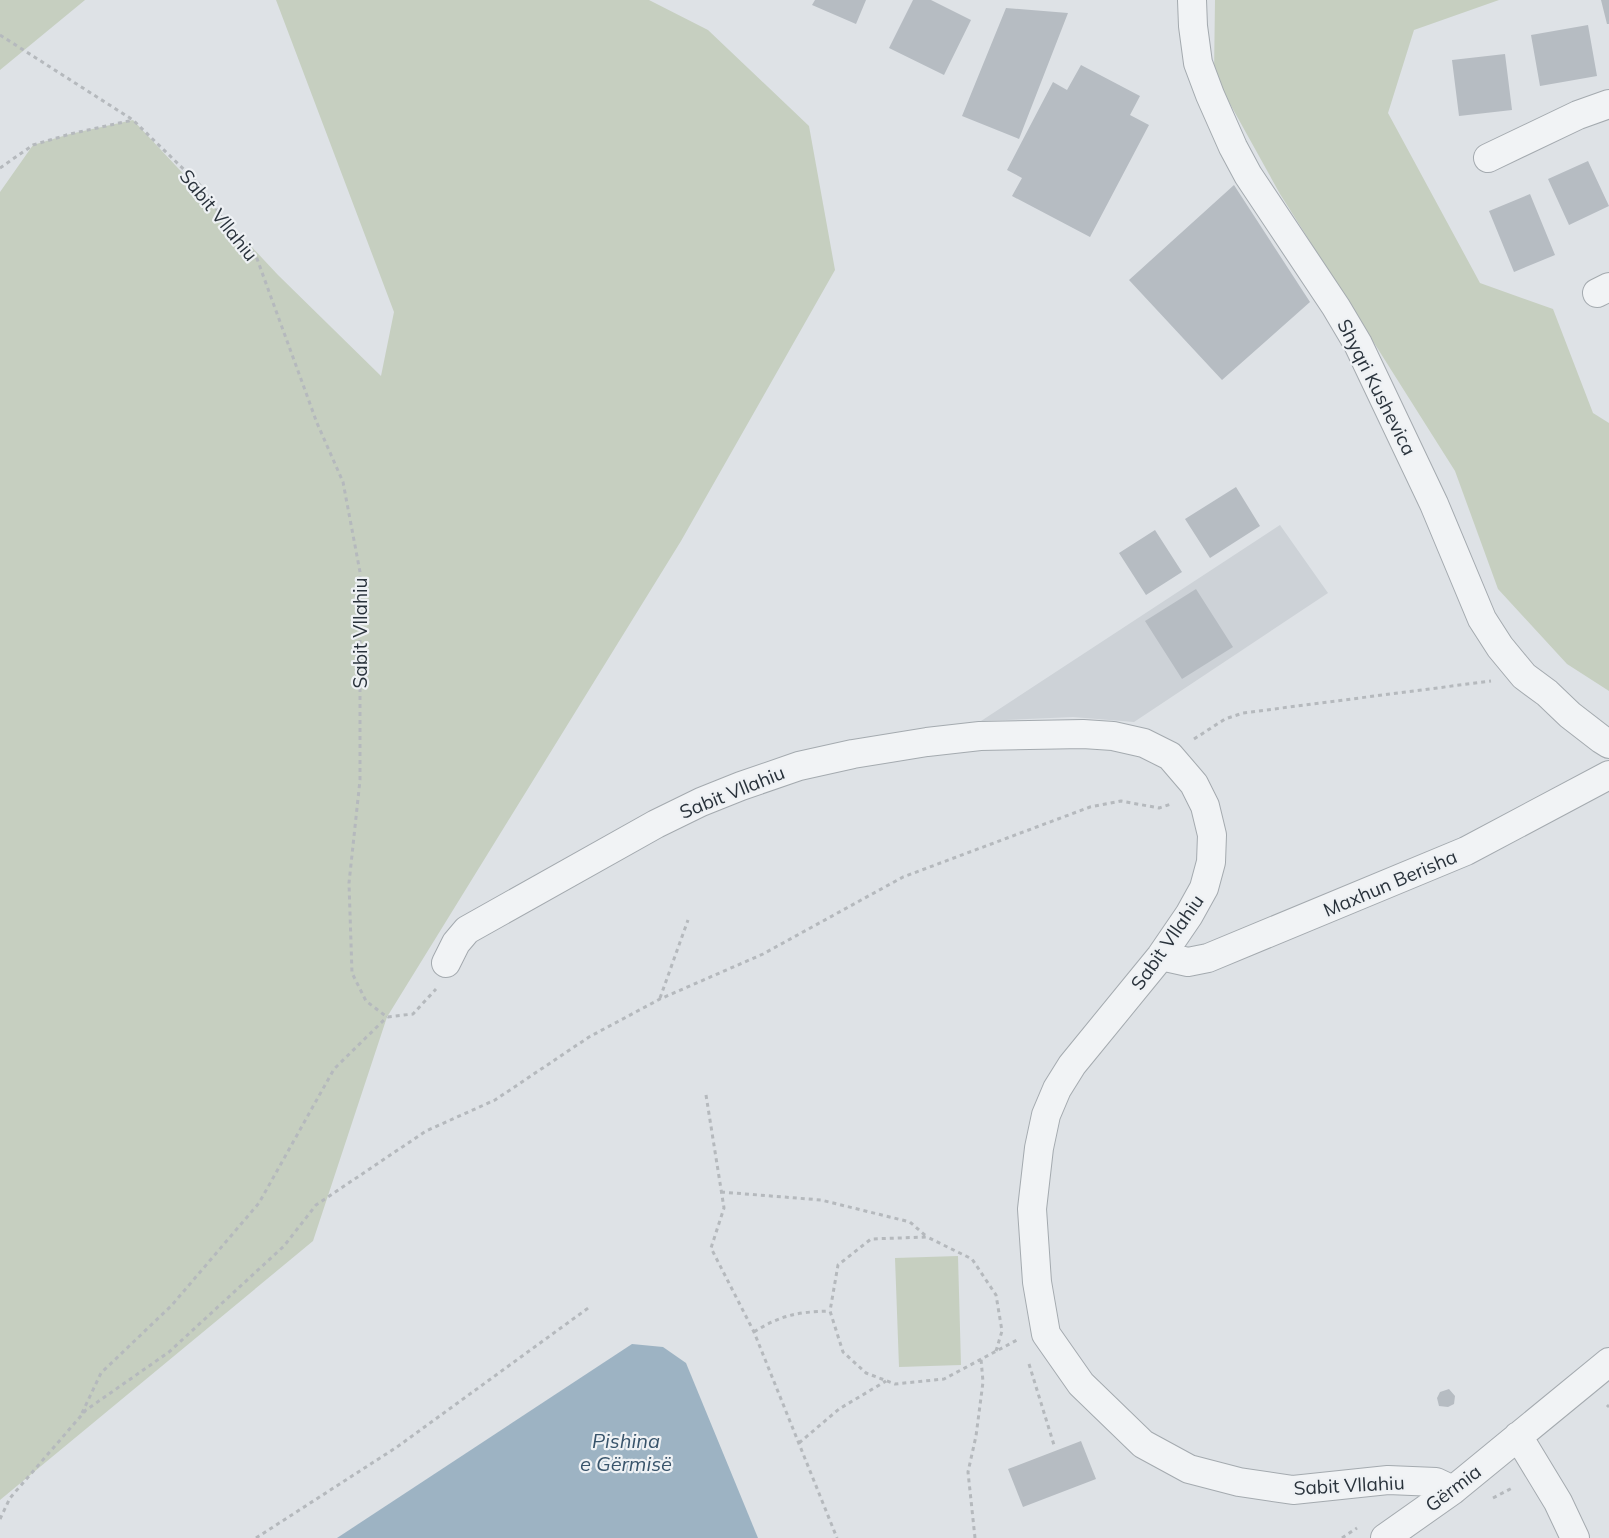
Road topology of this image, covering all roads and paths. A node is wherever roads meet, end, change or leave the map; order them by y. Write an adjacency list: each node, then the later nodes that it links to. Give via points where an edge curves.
1 (1192, 0): 7 (street, Shyqri Kushevica, via 1198,63 1233,147 1358,344 1438,512 1482,619 1500,648)
2 (0, 35): 4 (path, Sabit Vllahiu)
3 (1609, 104): 5 (street, via 1578,115)
4 (133, 120): 6 (path, via 33,145); 16 (path, Sabit Vllahiu, via 202,187 228,227 256,256 343,482 360,572 360,780 349,883 352,973 366,1001)
5 (1488, 158)
6 (0, 168)
7 (1524, 676): 8 (street, Shyqri Kushevica); 9 (path, via 1243,713 1206,729)
8 (1609, 744)
9 (1170, 756): 11 (street, Sabit Vllahiu); 14 (street, Sabit Vllahiu, via 1144,743 1113,736 989,736 927,742 799,766 741,786 656,824 467,930)
10 (1609, 775): 13 (street, Maxhun Berisha, via 1466,851 1208,958 1188,962)
11 (1194, 784): 13 (street, Sabit Vllahiu, via 1205,806 1212,835 1211,862 1204,888); 15 (path, via 1172,803 1159,808 1121,801 1090,807 903,877 763,954)
12 (688, 920): 15 (path)
13 (1161, 956): 23 (street, Sabit Vllahiu, via 1072,1065 1046,1115 1032,1209 1037,1282)
14 (446, 963): 16 (path, via 436,990 413,1014)
15 (660, 999): 29 (path, via 589,1037 495,1100 426,1131 316,1205 284,1246 169,1352 86,1410)
16 (387, 1017): 29 (path, via 334,1069 259,1203 172,1305 101,1373)
17 (706, 1095): 18 (path)
18 (721, 1192): 19 (path, via 821,1200 910,1222); 22 (path, via 724,1208 712,1248)
19 (927, 1237): 21 (path, via 871,1240 838,1265); 24 (path, via 972,1259 996,1295 1002,1331)
20 (591, 1306): 35 (path, via 396,1447)
21 (830, 1311): 22 (path, via 804,1312 773,1320); 28 (path, via 843,1352 866,1373)
22 (754, 1332): 31 (path)
23 (1046, 1334): 24 (path, via 1021,1338); 33 (street, Sabit Vllahiu, via 1081,1384 1143,1444 1189,1469 1239,1482 1293,1490 1397,1480 1436,1482)
24 (996, 1351): 26 (path)
25 (1026, 1356): 32 (path)
26 (981, 1359): 28 (path, via 944,1379 895,1384); 37 (path, via 983,1382 968,1472)
27 (1609, 1362): 30 (street, Gërmia)
28 (887, 1381): 31 (path, via 839,1409)
29 (80, 1418): 34 (path, via 10,1498)
30 (1518, 1436): 33 (street, Gërmia); 39 (street, via 1558,1502)
31 (799, 1443): 36 (path)
32 (1054, 1445)
33 (1453, 1490): 38 (street, Gërmia)
34 (0, 1519)
35 (256, 1538)
36 (838, 1538)
37 (976, 1538)
38 (1385, 1538)
39 (1575, 1538)

